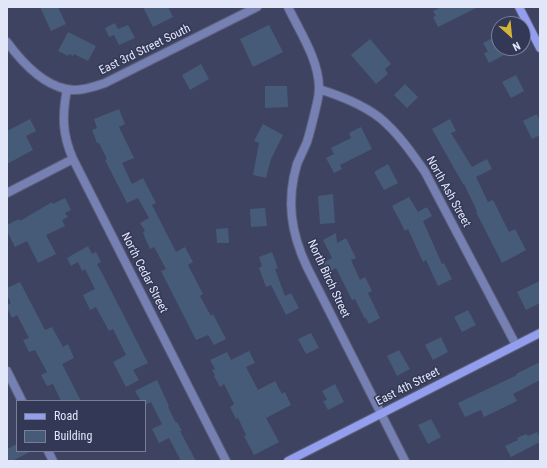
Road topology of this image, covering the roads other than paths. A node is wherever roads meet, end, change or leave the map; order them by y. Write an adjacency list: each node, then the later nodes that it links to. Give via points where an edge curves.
1 (257, 7): 6 (street, East 3rd Street South, via 105,83 91,88)
2 (288, 7): 7 (street, North Birch Street, via 317,67)
3 (519, 7): 5 (street)
4 (7, 42): 6 (street, East 3rd Street South, via 40,76)
5 (540, 48)
6 (67, 89): 8 (street, North Cedar Street, via 63,121)
7 (319, 89): 11 (street, North Ash Street, via 368,110 386,123 406,146 429,179); 14 (street, North Birch Street, via 315,115 293,183 291,217 300,252)
8 (73, 159): 9 (street); 17 (street, North Cedar Street)
9 (7, 193)
10 (540, 333): 11 (street, East 4th Street)
11 (516, 345): 14 (street, East 4th Street)
12 (7, 371): 13 (street)
13 (22, 400)
14 (381, 414): 18 (street, East 4th Street); 19 (street, North Birch Street)
15 (48, 452): 16 (street)
16 (53, 461)
17 (226, 461)
18 (288, 461)
19 (405, 461)

